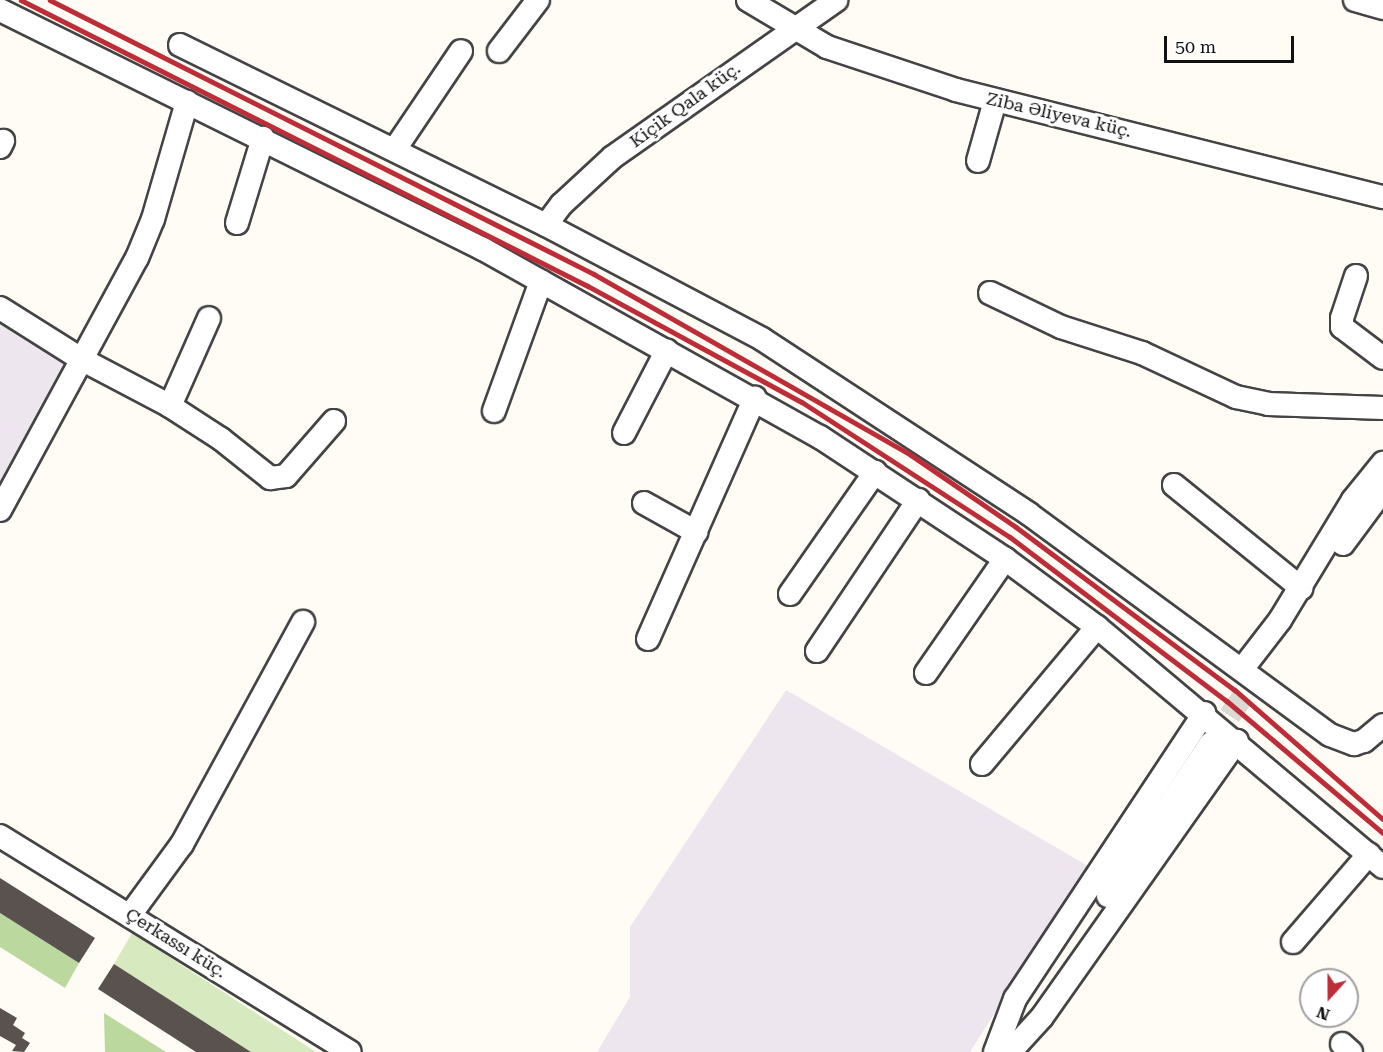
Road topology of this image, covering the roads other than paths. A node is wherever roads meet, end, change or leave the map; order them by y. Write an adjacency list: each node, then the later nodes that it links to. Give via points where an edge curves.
1 (538, 0): 8 (street)
2 (748, 0): 5 (street, Ziba Əliyeva küç.)
3 (836, 0): 5 (street, Kiçik Qala küç.)
4 (0, 10): 10 (street)
5 (795, 27): 9 (street, Ziba Əliyeva küç., via 827,47); 16 (street, Kiçik Qala küç., via 613,157 562,204)
6 (180, 45): 12 (street)
7 (460, 51): 12 (street)
8 (499, 51)
9 (995, 100): 13 (street); 14 (street, Ziba Əliyeva küç., via 1180,143)
10 (187, 102): 11 (street); 24 (street, via 153,219 137,258)
11 (263, 138): 15 (street); 18 (street)
12 (395, 149): 16 (street)
13 (978, 161)
14 (1383, 197)
15 (237, 223)
16 (546, 225): 46 (street, via 782,351)
17 (1356, 276): 23 (street, via 1342,327)
18 (541, 281): 22 (street); 28 (street)
19 (990, 293): 27 (street, via 1062,327 1142,353 1236,397 1268,404)
20 (0, 308): 24 (street)
21 (209, 318): 26 (street)
22 (667, 350): 25 (street); 30 (street)
23 (1383, 358)
24 (81, 359): 26 (street); 37 (street)
25 (755, 398): 32 (street); 38 (street)
26 (170, 406): 29 (street, via 278,480 286,476)
27 (1383, 408)
28 (494, 411)
29 (334, 421)
30 (624, 433)
31 (1383, 463): 40 (street, via 1353,500)
32 (875, 472): 35 (street); 41 (street)
33 (1174, 484): 40 (street)
34 (1383, 490): 46 (street)
35 (918, 500): 39 (street); 45 (street)
36 (644, 503): 38 (street)
37 (0, 510)
38 (696, 532): 44 (street)
39 (1005, 559): 43 (street); 47 (street)
40 (1301, 588): 46 (street)
41 (789, 594)
42 (303, 622): 55 (street, via 182,844)
43 (1097, 627): 48 (street); 52 (street)
44 (648, 639)
45 (817, 651)
46 (1253, 667): 49 (street, via 1341,741 1364,741)
47 (926, 674)
48 (1204, 713): 50 (street); 58 (street, via 1015,999)
49 (1383, 724)
50 (1237, 741): 54 (street, via 1280,784); 60 (street, via 1042,1017)
51 (1211, 743): 59 (street)
52 (982, 764)
53 (0, 836): 55 (street, Çerkassı küç.)
54 (1376, 861): 56 (street)
55 (130, 915): 57 (street, Çerkassı küç.)
56 (1293, 942)
57 (350, 1052)
58 (995, 1052)
59 (1003, 1052)
60 (1010, 1052)

